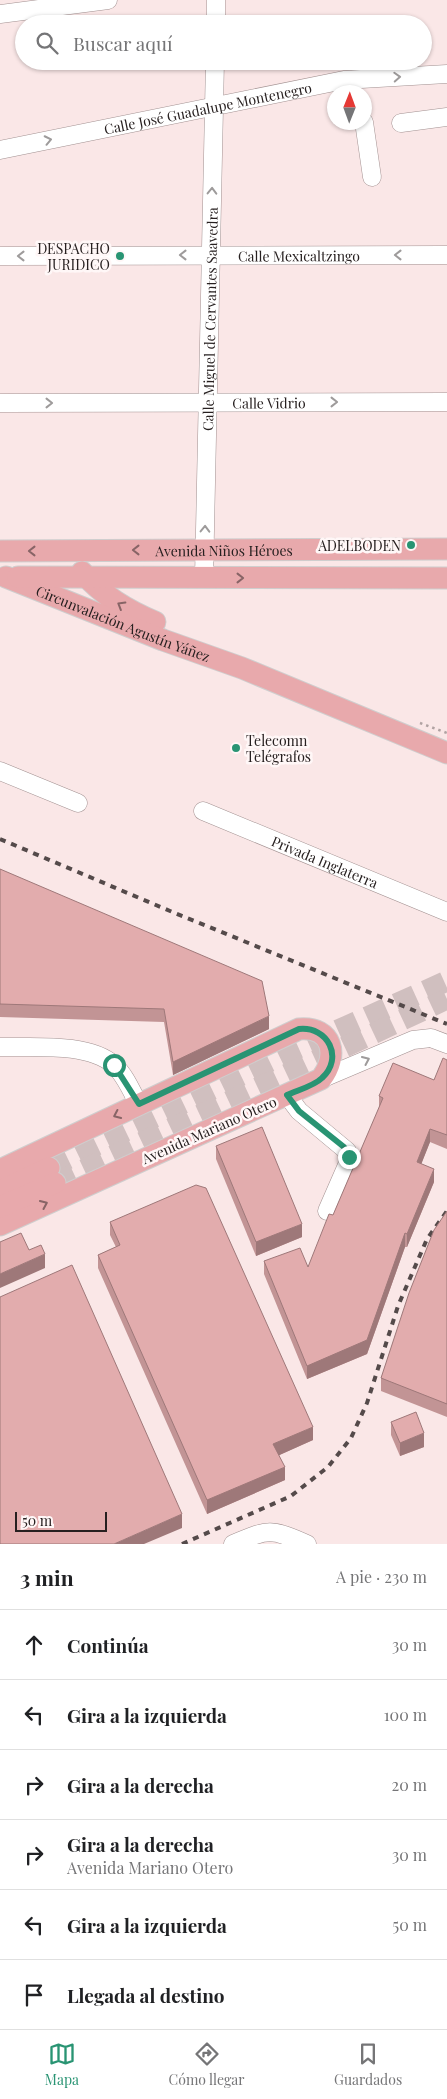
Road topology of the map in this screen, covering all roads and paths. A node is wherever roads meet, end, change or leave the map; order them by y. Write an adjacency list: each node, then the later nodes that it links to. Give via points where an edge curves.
1 (108, 0): 3 (street)
2 (216, 0): 4 (street)
3 (0, 14)
4 (216, 15)
5 (215, 70): 9 (street, Calle Miguel de Cervantes Saavedra)
6 (447, 74): 7 (street, Calle José Guadalupe Montenegro, one-way to 6)
7 (366, 85)
8 (327, 90): 9 (street, Calle José Guadalupe Montenegro)
9 (214, 106): 13 (street, Calle José Guadalupe Montenegro, one-way to 9); 15 (street, Calle Miguel de Cervantes Saavedra, one-way to 9)
10 (447, 117): 11 (street)
11 (401, 124)
12 (365, 130): 14 (street)
13 (0, 150)
14 (372, 177)
15 (211, 255): 16 (street, Calle Mexicaltzingo, one-way to 15); 17 (street, Calle Mexicaltzingo, one-way to 17); 18 (street, Calle Miguel de Cervantes Saavedra)
16 (447, 255)
17 (0, 256)
18 (207, 402): 19 (street, Calle Vidrio, one-way to 19); 20 (street, Calle Vidrio, one-way to 18); 22 (street, Calle Miguel de Cervantes Saavedra, one-way to 18)
19 (447, 402)
20 (0, 403)
21 (447, 549): 22 (main road, Avenida Niños Héroes)
22 (204, 550): 24 (main road, Avenida Niños Héroes, one-way to 24); 26 (street, Calle Miguel de Cervantes Saavedra)
23 (0, 551): 24 (main road, Avenida Niños Héroes, one-way to 23)
24 (65, 551): 25 (main road, Circunvalación Agustín Yáñez)
25 (86, 577): 26 (main road, Avenida Niños Héroes); 27 (main road, Avenida Niños Héroes); 29 (main road, Circunvalación Agustín Yáñez, one-way to 25, via 119,605)
26 (204, 577): 28 (main road, Avenida Niños Héroes, one-way to 28)
27 (3, 578): 29 (main road, Circunvalación Agustín Yáñez)
28 (447, 578)
29 (242, 668): 30 (main road, Circunvalación Agustín Yáñez)
30 (447, 753)
31 (0, 771): 32 (street)
32 (78, 803)
33 (203, 811): 34 (street, Privada Inglaterra)
34 (447, 912)
35 (447, 1044): 37 (street, Avenida Mariano Otero, one-way to 35, via 413,1040 431,1038)
36 (0, 1047): 39 (street, via 92,1052 114,1065)
37 (321, 1079): 38 (main road, Avenida Mariano Otero); 39 (main road, via 331,1060 328,1041 317,1030 299,1029)
38 (287, 1095): 45 (street, via 299,1111 347,1151 348,1163); 46 (main road, Avenida Mariano Otero, one-way to 38)
39 (139, 1104): 40 (main road, one-way to 40)
40 (0, 1170)
41 (47, 1175): 42 (main road); 43 (main road); 44 (main road)
42 (0, 1185)
43 (0, 1191)
44 (0, 1207)
45 (327, 1211)
46 (0, 1225)
47 (233, 1544): 48 (street, via 272,1531)
48 (307, 1544)

